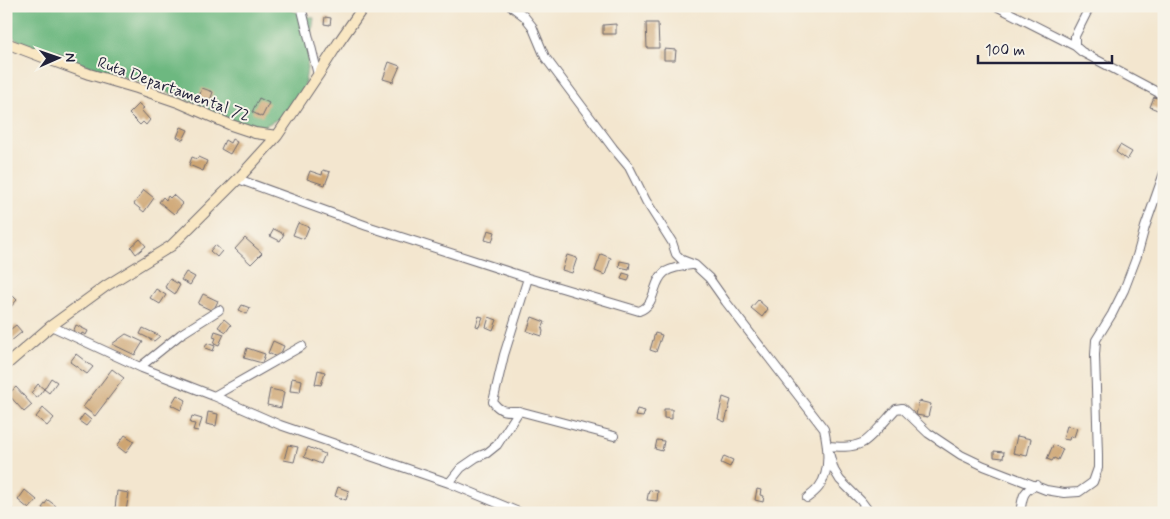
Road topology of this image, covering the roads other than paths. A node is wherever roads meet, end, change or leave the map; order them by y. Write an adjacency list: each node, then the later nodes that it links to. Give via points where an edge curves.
1 (301, 6): 8 (street)
2 (364, 6): 8 (main road)
3 (510, 6): 13 (street, via 532,26 545,57 629,167 676,254)
4 (996, 6): 7 (street)
5 (1090, 6): 7 (street, via 1075,36)
6 (6, 43): 10 (main road, Ruta Departamental 72, via 178,102 230,125)
7 (1075, 46): 9 (street)
8 (318, 75): 10 (main road)
9 (1164, 94)
10 (277, 136): 12 (main road)
11 (1164, 173): 25 (street, via 1124,290 1096,340 1098,468 1093,482 1072,494)
12 (238, 180): 14 (street); 16 (main road, via 171,246 106,286)
13 (695, 265): 14 (street, via 666,271 657,281 651,302 639,312); 23 (street, via 709,278 824,429)
14 (528, 278): 21 (street, via 493,402 505,411)
15 (220, 310): 19 (street, via 181,334)
16 (51, 326): 18 (main road); 19 (street)
17 (302, 346): 20 (street)
18 (6, 365)
19 (140, 367): 20 (street)
20 (214, 396): 24 (street, via 280,424)
21 (519, 411): 22 (street); 24 (street, via 497,445 461,468)
22 (614, 436)
23 (827, 446): 25 (street, via 849,447 865,442 896,408 902,408 928,433 961,455); 26 (street, via 825,475 819,487); 30 (street, via 840,480)
24 (449, 483): 29 (street)
25 (1036, 485): 31 (street, via 1024,494)
26 (807, 498)
27 (6, 510): 28 (street)
28 (10, 513)
29 (521, 513)
30 (870, 513)
31 (1020, 513)

